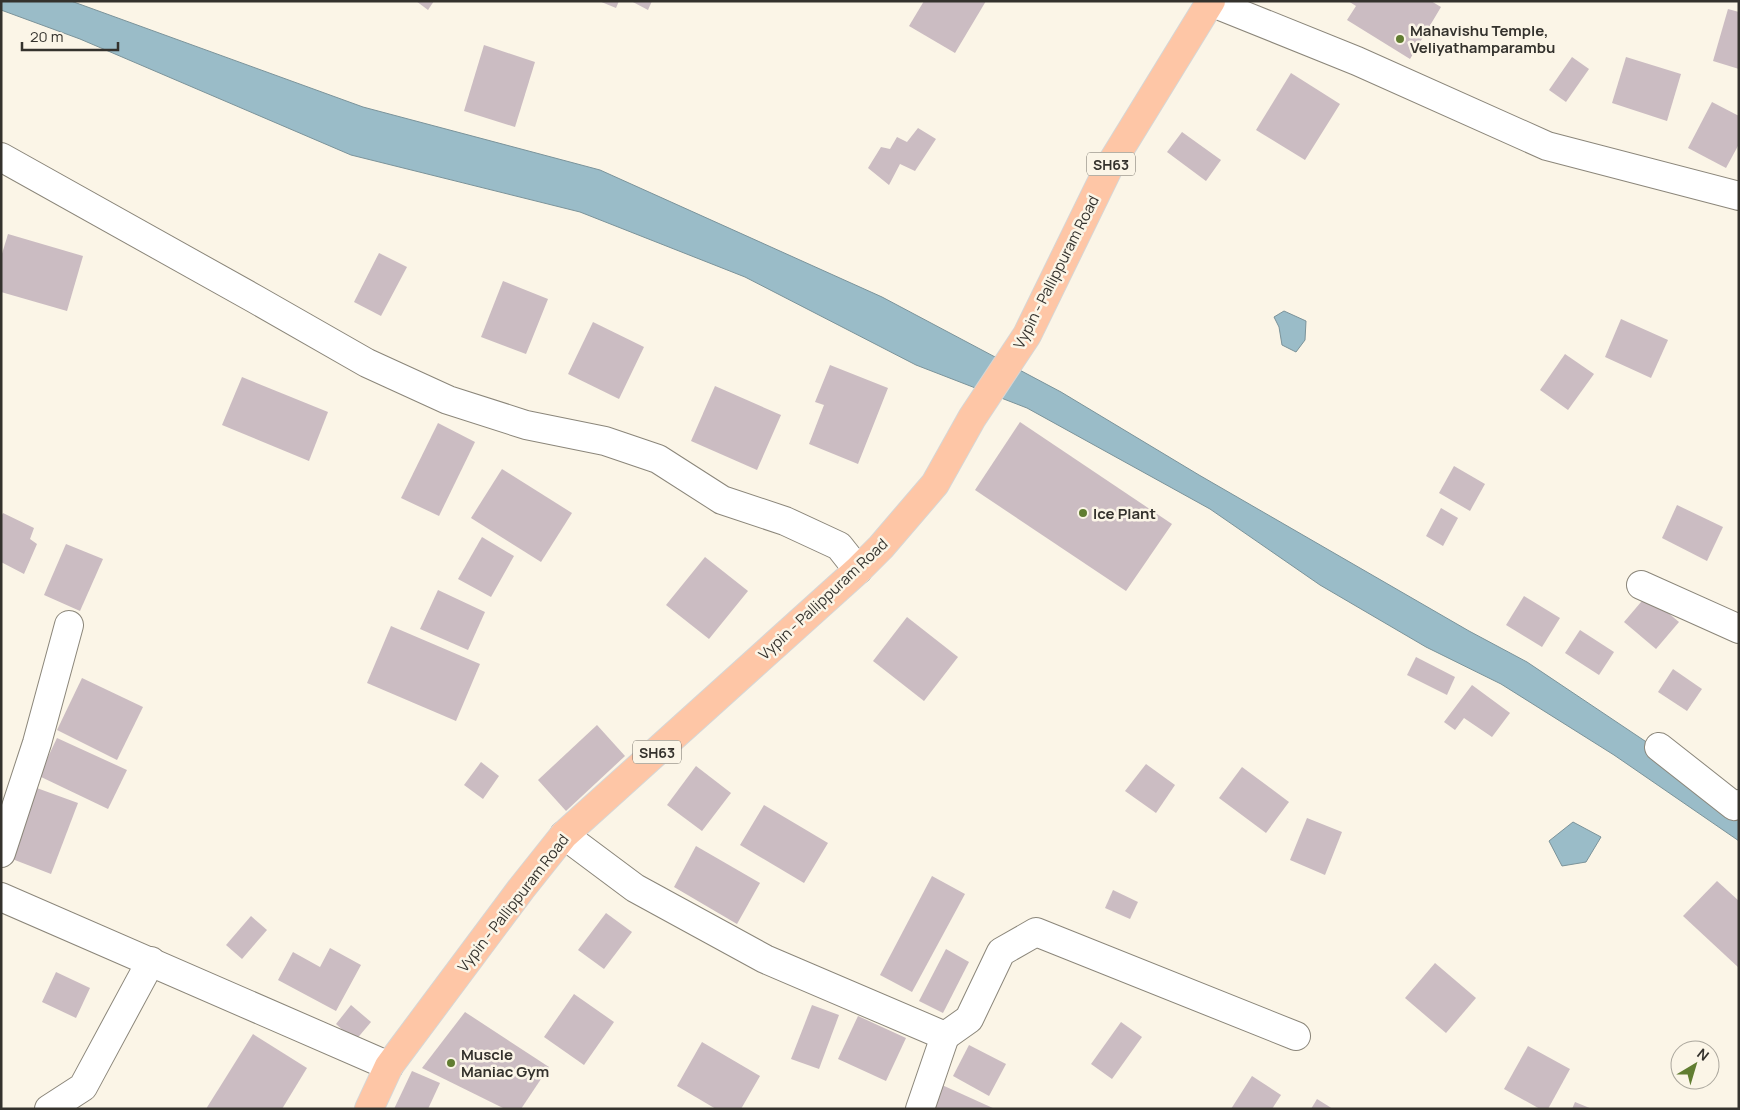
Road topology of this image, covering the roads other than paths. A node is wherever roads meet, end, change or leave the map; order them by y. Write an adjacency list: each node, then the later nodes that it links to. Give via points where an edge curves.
1 (1210, 2): 3 (street, via 1357,61 1547,146); 4 (main road, Vypin - Pallippuram Road / SH63, via 1109,168 1027,335 972,418 935,484)
2 (1, 157): 4 (street, via 367,363 448,400 526,425 605,441 658,459 722,500 785,521 839,546)
3 (1737, 191)
4 (858, 570): 10 (main road, Vypin - Pallippuram Road / SH63)
5 (1641, 585): 7 (street)
6 (69, 625): 11 (street)
7 (1739, 629)
8 (1659, 747): 9 (street, via 1734,806)
9 (1739, 804)
10 (564, 835): 14 (street, via 635,888 765,959); 16 (main road, Vypin - Pallippuram Road / SH63)
11 (1, 854)
12 (1, 897): 13 (street)
13 (151, 962): 16 (street); 17 (street, via 83,1087)
14 (945, 1036): 15 (street, via 969,1019 1001,952 1036,932); 19 (street)
15 (1296, 1036)
16 (389, 1066): 18 (main road, Vypin - Pallippuram Road / SH63)
17 (49, 1109)
18 (368, 1109)
19 (920, 1109)

